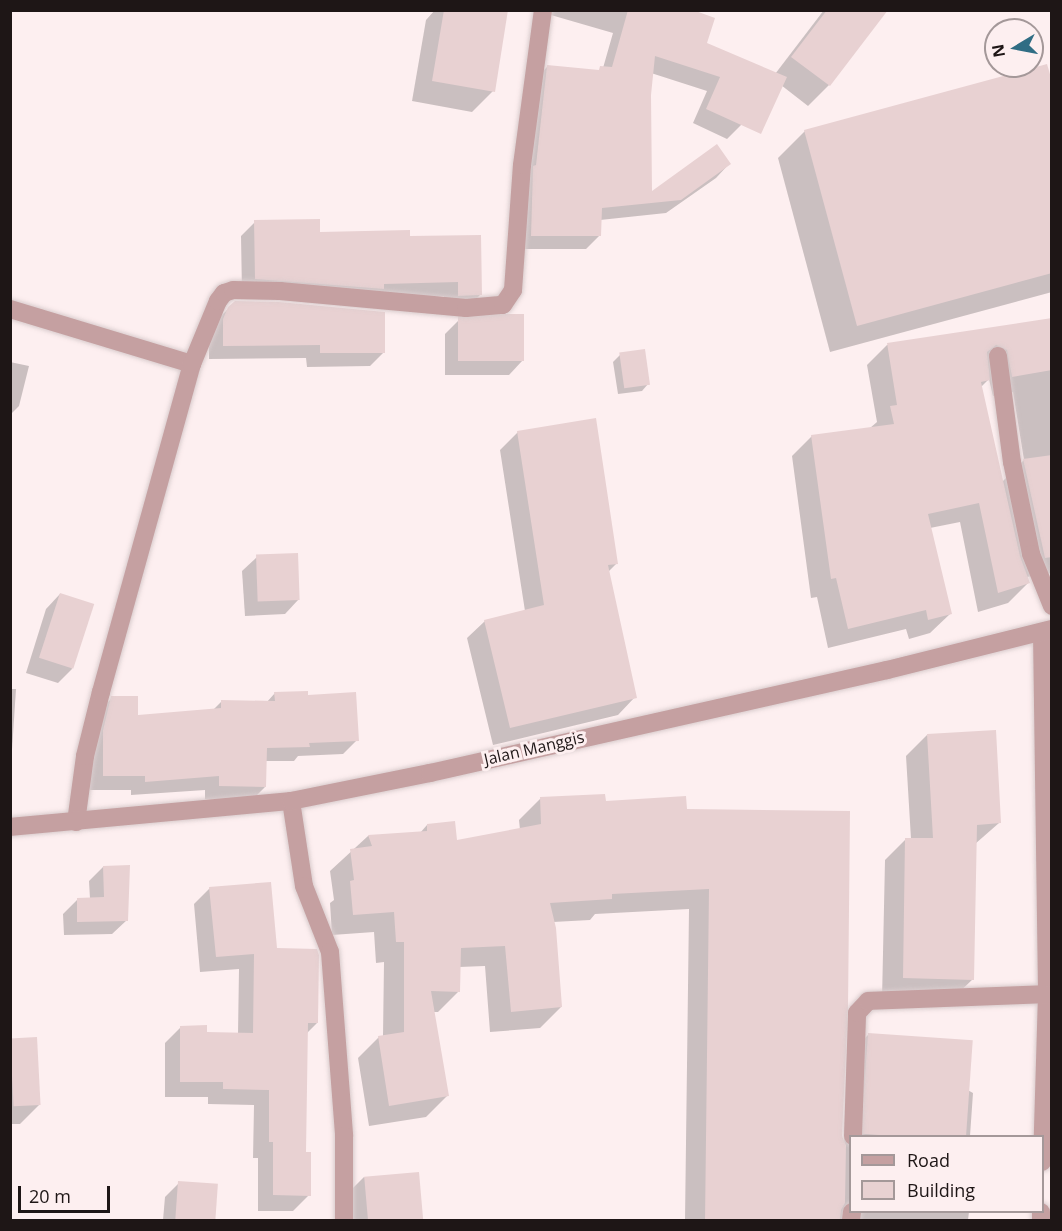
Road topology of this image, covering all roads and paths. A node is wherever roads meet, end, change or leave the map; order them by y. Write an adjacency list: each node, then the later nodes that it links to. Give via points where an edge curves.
1 (543, 10): 4 (street, via 509,299 503,305 466,308 233,290 218,301)
2 (10, 309): 4 (street)
3 (998, 356): 5 (street, via 1012,462 1031,554)
4 (192, 364): 8 (street, via 85,756)
5 (1052, 606)
6 (1047, 630): 7 (street, Jalan Manggis, via 875,673); 10 (street)
7 (291, 801): 8 (street, Jalan Manggis); 13 (street, via 304,886 330,952 344,1136)
8 (76, 822): 9 (street, Jalan Manggis)
9 (10, 827)
10 (1047, 994): 11 (street, via 868,1001 857,1013); 12 (street)
11 (854, 1135)
12 (1043, 1135)
13 (344, 1221)

